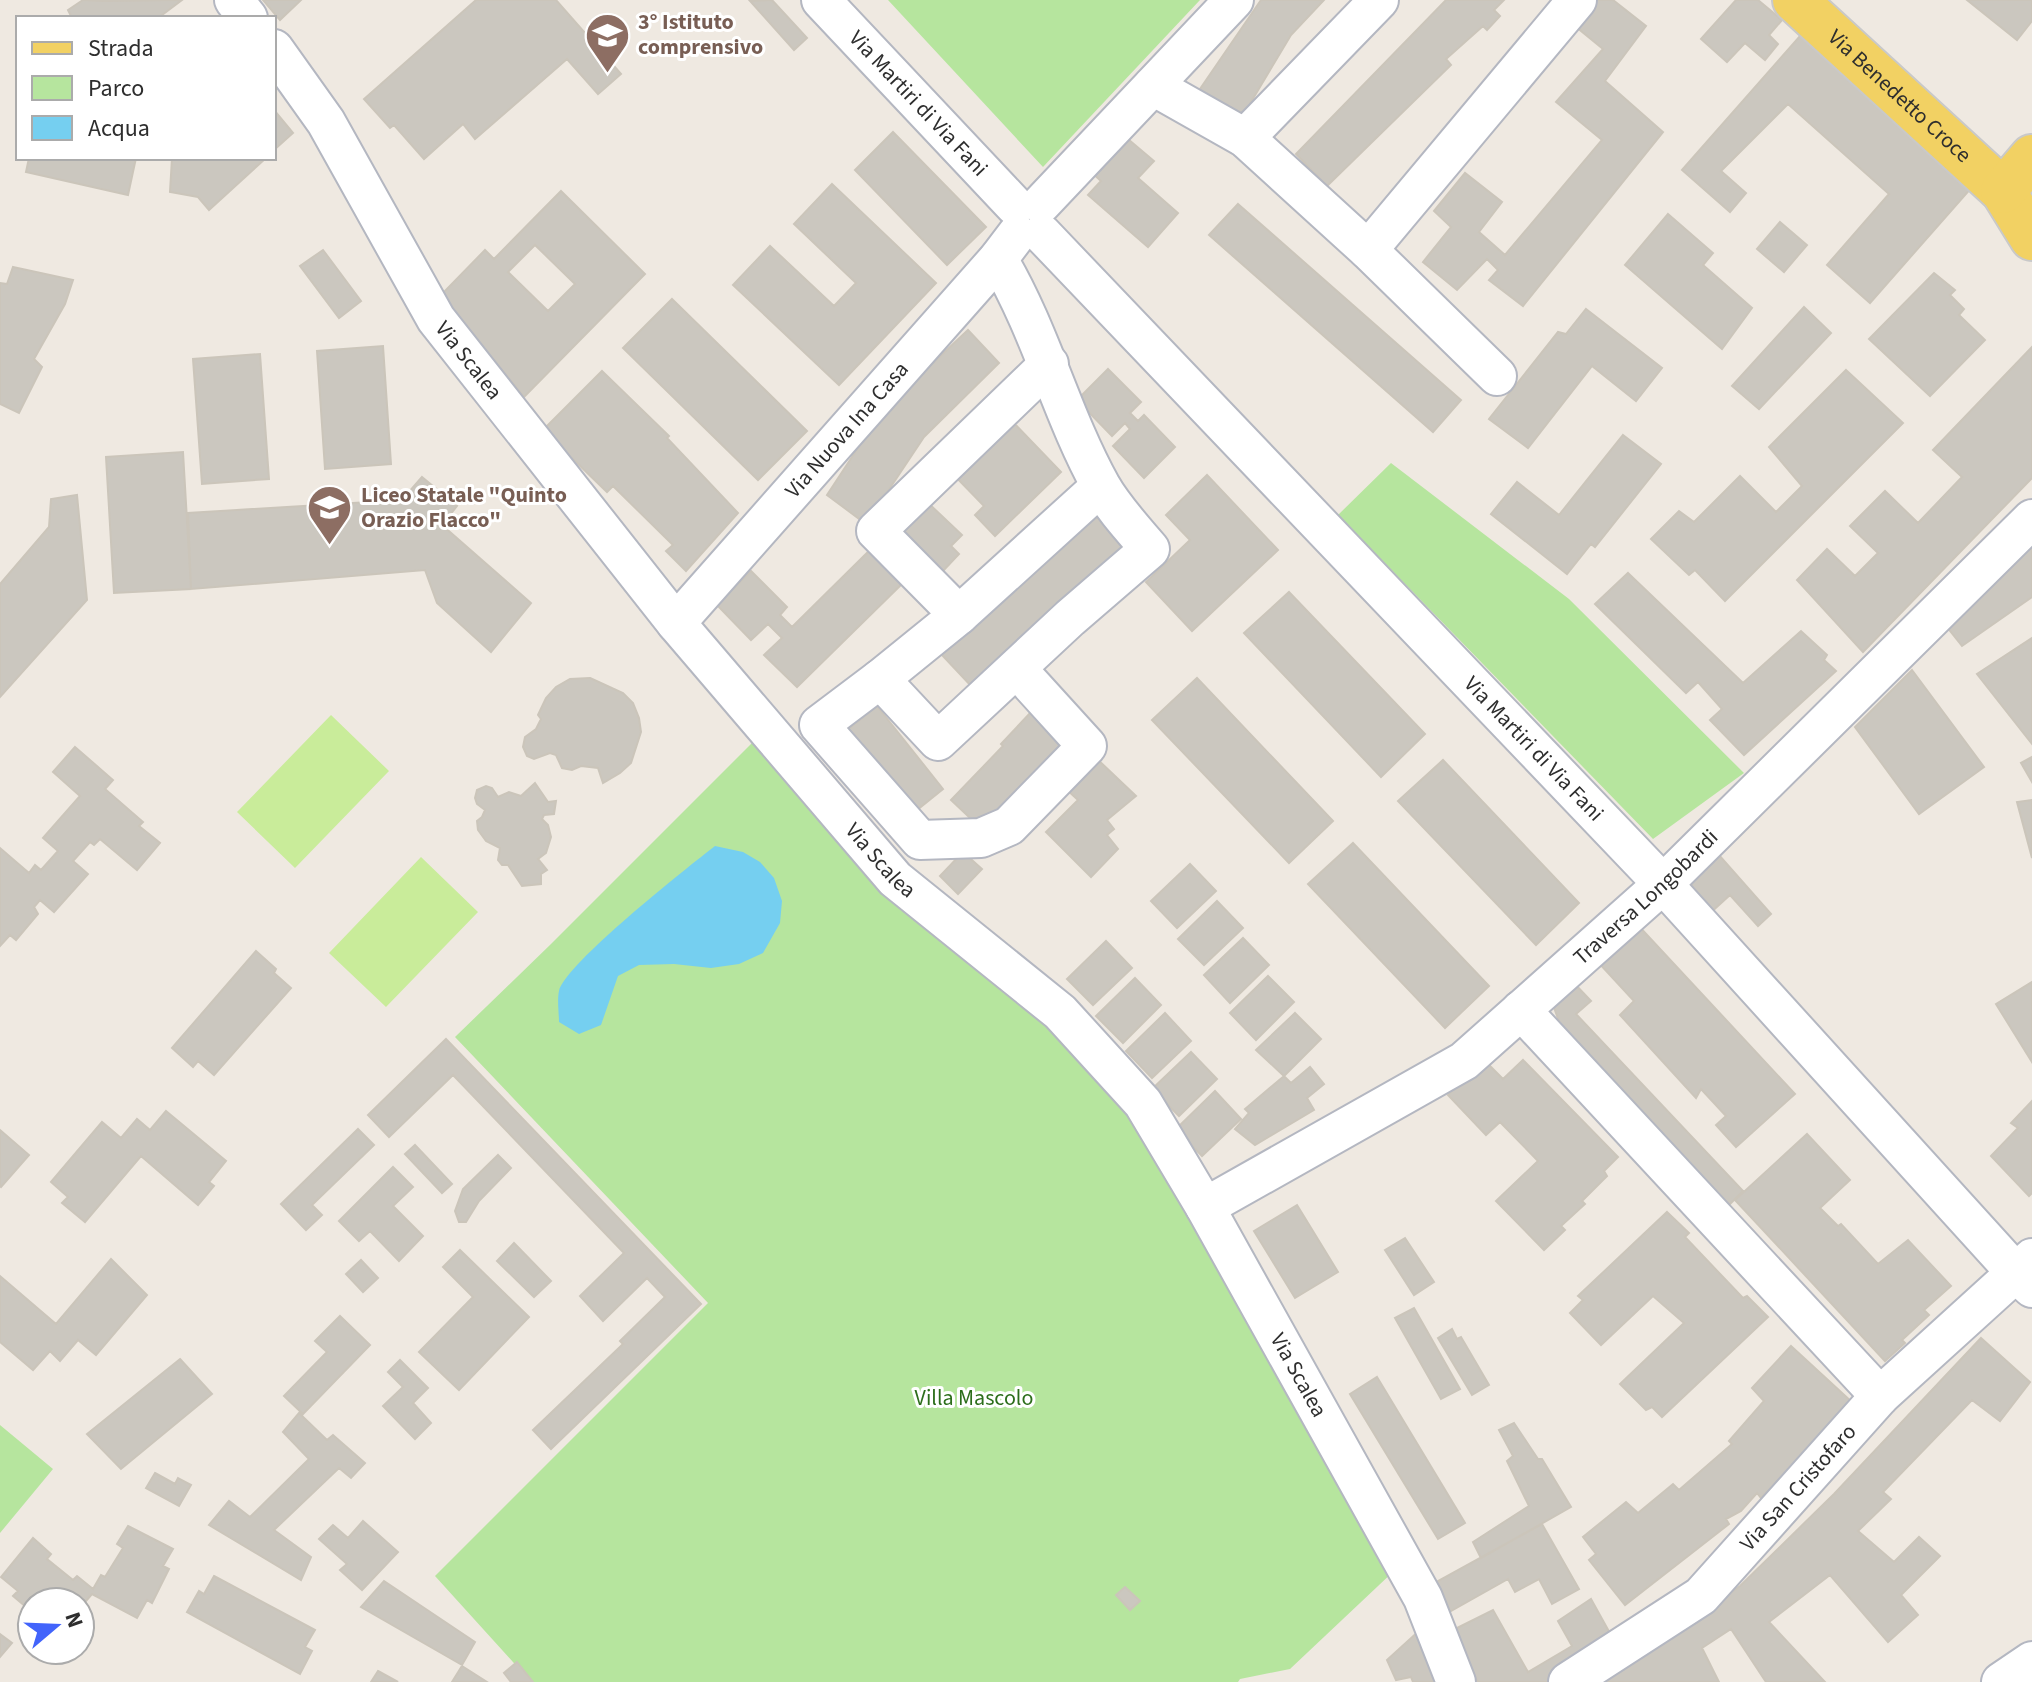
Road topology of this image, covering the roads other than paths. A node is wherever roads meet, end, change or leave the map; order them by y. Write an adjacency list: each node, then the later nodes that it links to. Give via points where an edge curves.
1 (234, 0): 7 (street)
2 (821, 0): 13 (street, Via Martiri di Via Fani)
3 (1234, 0): 9 (street, Via Nuova Ina Casa)
4 (1379, 0): 10 (street)
5 (1577, 0): 15 (street)
6 (1795, 0): 12 (main road, Via Benedetto Croce)
7 (246, 16)
8 (276, 52): 21 (street, Via Scalea, via 326,122 436,319)
9 (1153, 86): 10 (street); 13 (street, Via Nuova Ina Casa)
10 (1245, 138): 15 (street)
11 (2032, 157): 12 (main road)
12 (2003, 191): 14 (main road, Via Benedetto Croce)
13 (1023, 227): 16 (street); 21 (street, Via Nuova Ina Casa); 24 (street, Via Martiri di Via Fani)
14 (2032, 238)
15 (1368, 250): 17 (street)
16 (1049, 364): 18 (street); 20 (street, via 876,531)
17 (1497, 376)
18 (1101, 486): 20 (street); 22 (street, via 1150,549)
19 (2032, 519): 24 (street, Traversa Longobardi)
20 (959, 615): 23 (street)
21 (676, 623): 26 (street, Via Scalea, via 895,879 1060,1012 1143,1103)
22 (1017, 669): 23 (street, via 938,741); 23 (street, via 1087,746 1009,826 981,838 920,840 819,725)
23 (880, 679)
24 (1663, 884): 25 (street, Traversa Longobardi); 27 (street, Via Martiri di Via Fani)
25 (1521, 1010): 26 (street, Traversa Longobardi, via 1464,1061); 28 (street)
26 (1205, 1207): 30 (street, Via Scalea, via 1423,1598)
27 (2027, 1273): 28 (street, Via San Cristofaro)
28 (1880, 1396): 31 (street, Via San Cristofaro, via 1701,1596)
29 (2032, 1661): 32 (street)
30 (1456, 1682)
31 (1568, 1682)
32 (2001, 1682)

